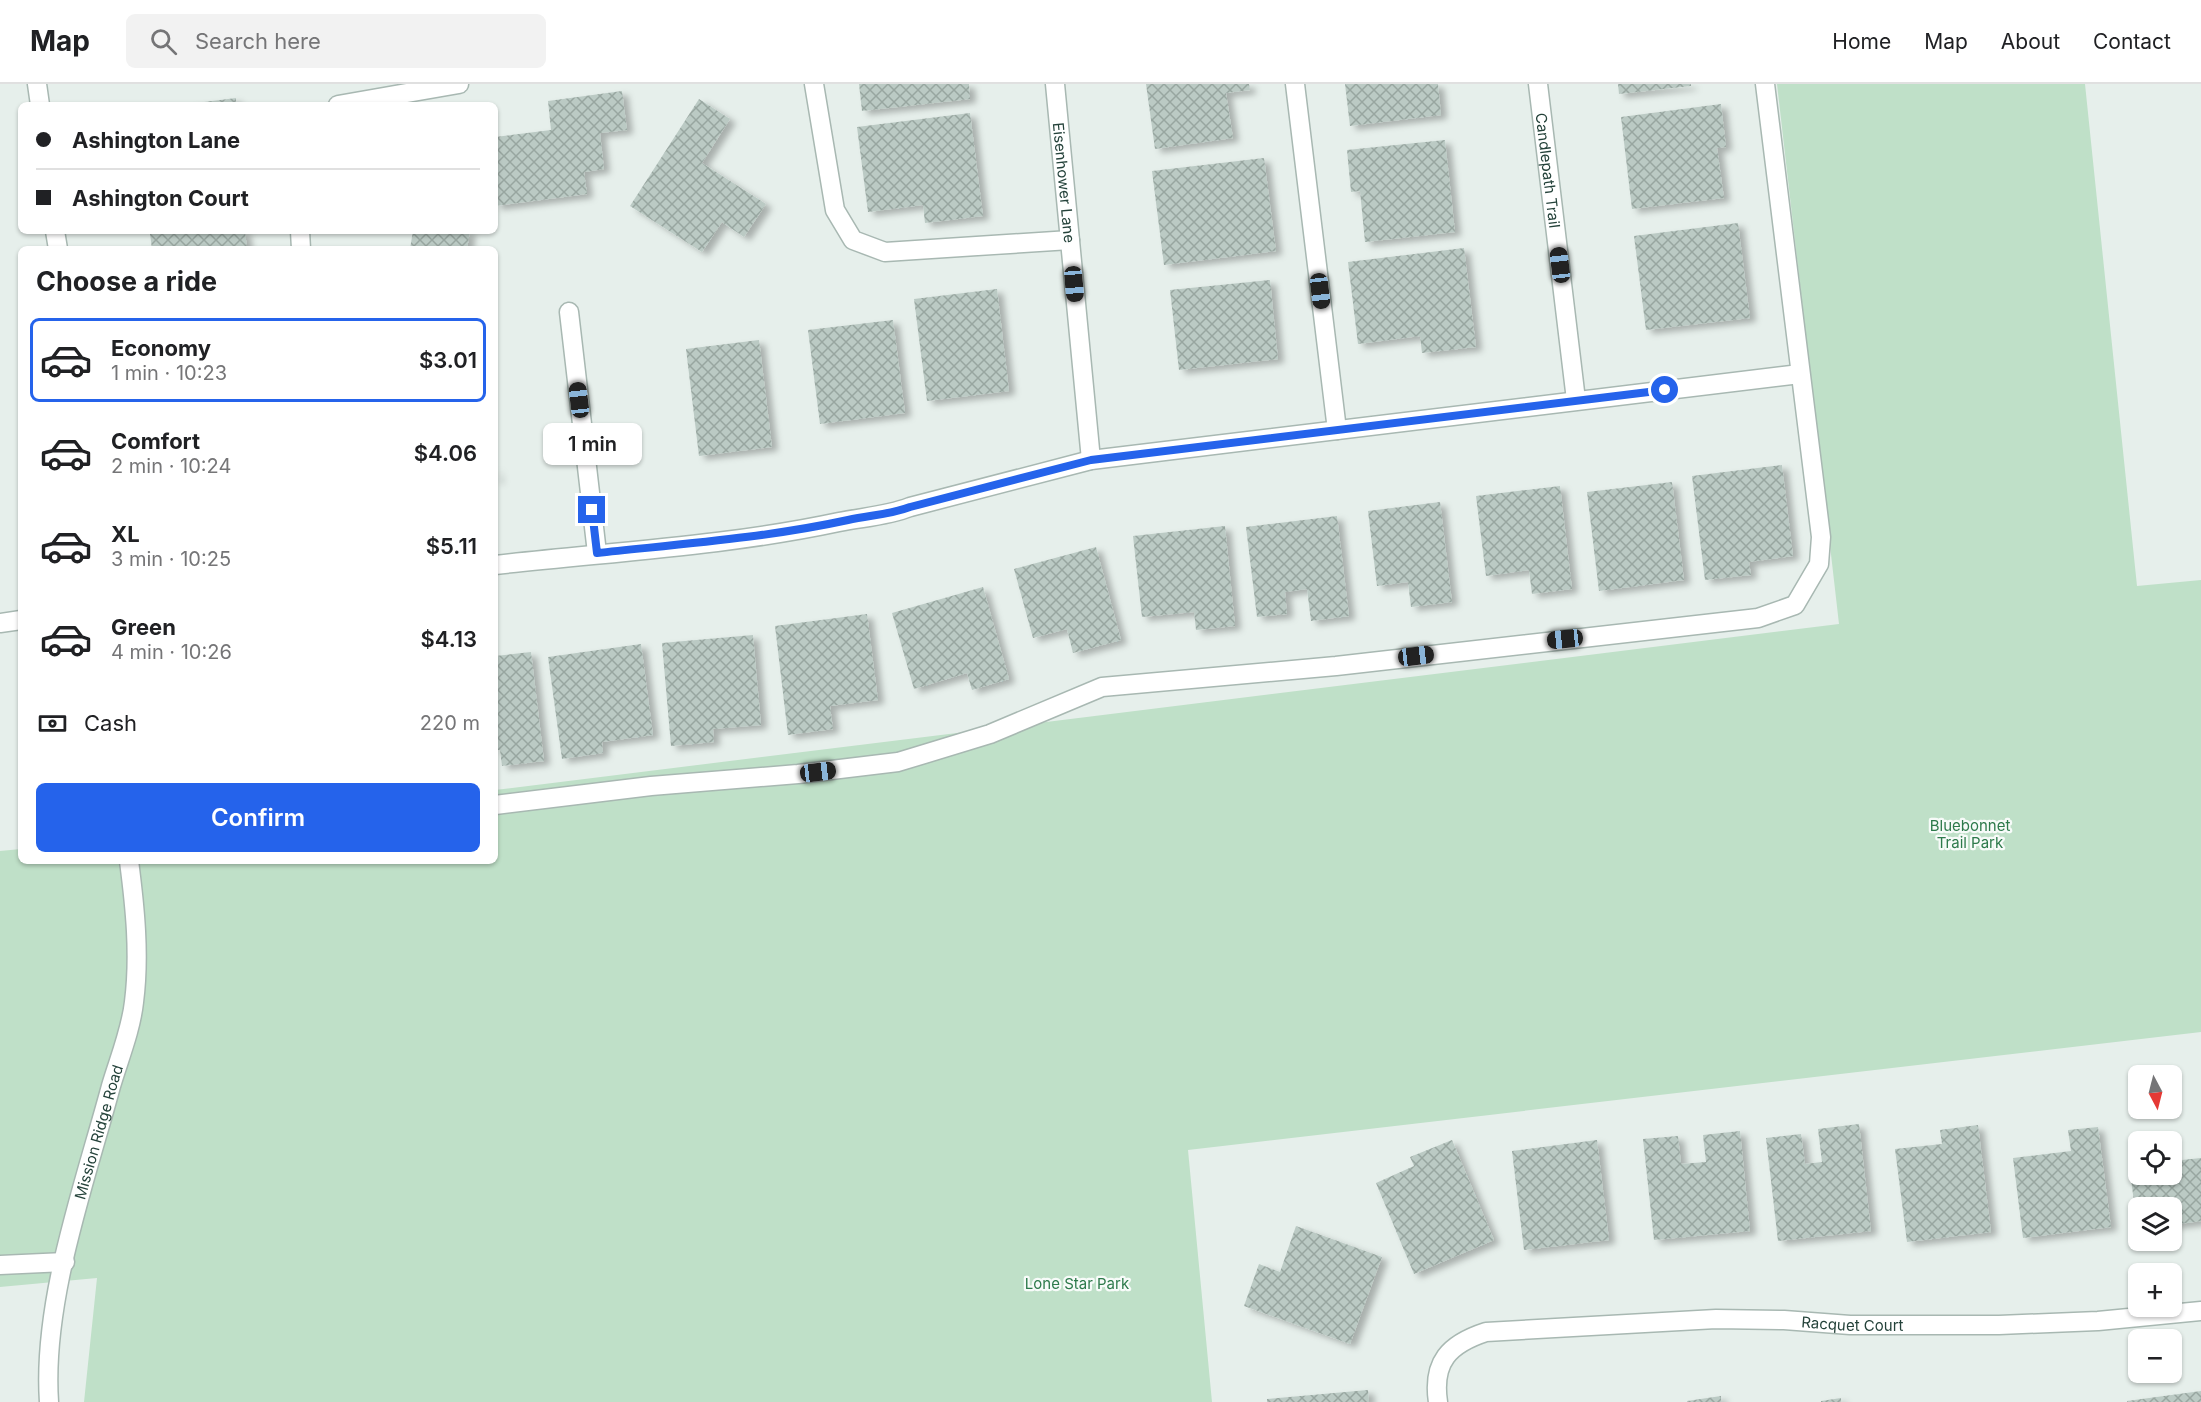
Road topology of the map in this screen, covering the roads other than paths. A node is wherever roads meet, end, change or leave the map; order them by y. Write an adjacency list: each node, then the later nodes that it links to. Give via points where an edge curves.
1 (37, 84): 8 (street)
2 (459, 84): 9 (street)
3 (814, 84): 10 (street, via 835,210 853,240 885,252)
4 (1055, 84): 10 (street, Eisenhower Lane)
5 (1294, 84): 14 (street)
6 (1538, 84): 13 (street, Candlepath Trail)
7 (1765, 84): 12 (street)
8 (40, 102)
9 (355, 102)
10 (1070, 240): 15 (street, Eisenhower Lane)
11 (569, 312): 16 (street)
12 (1800, 374): 13 (street); 20 (street, via 1821,537 1819,564 1795,605 1758,618 1336,666 1102,687 990,734 898,762)
13 (1576, 400): 14 (street)
14 (1337, 429): 15 (street)
15 (1091, 460): 16 (street, via 890,515 790,532)
16 (597, 553): 17 (street)
17 (498, 565)
18 (18, 620): 19 (street)
19 (0, 623)
20 (498, 806)
21 (129, 864): 22 (street, Mission Ridge Road, via 136,946 134,1004)
22 (65, 1262): 23 (street); 25 (street, Mission Ridge Road, via 50,1338)
23 (0, 1265)
24 (2201, 1311): 26 (street, Racquet Court, via 2098,1321 2000,1324 1850,1325 1716,1319 1503,1330 1472,1336 1443,1359 1436,1372)
25 (49, 1402)
26 (1438, 1402)

